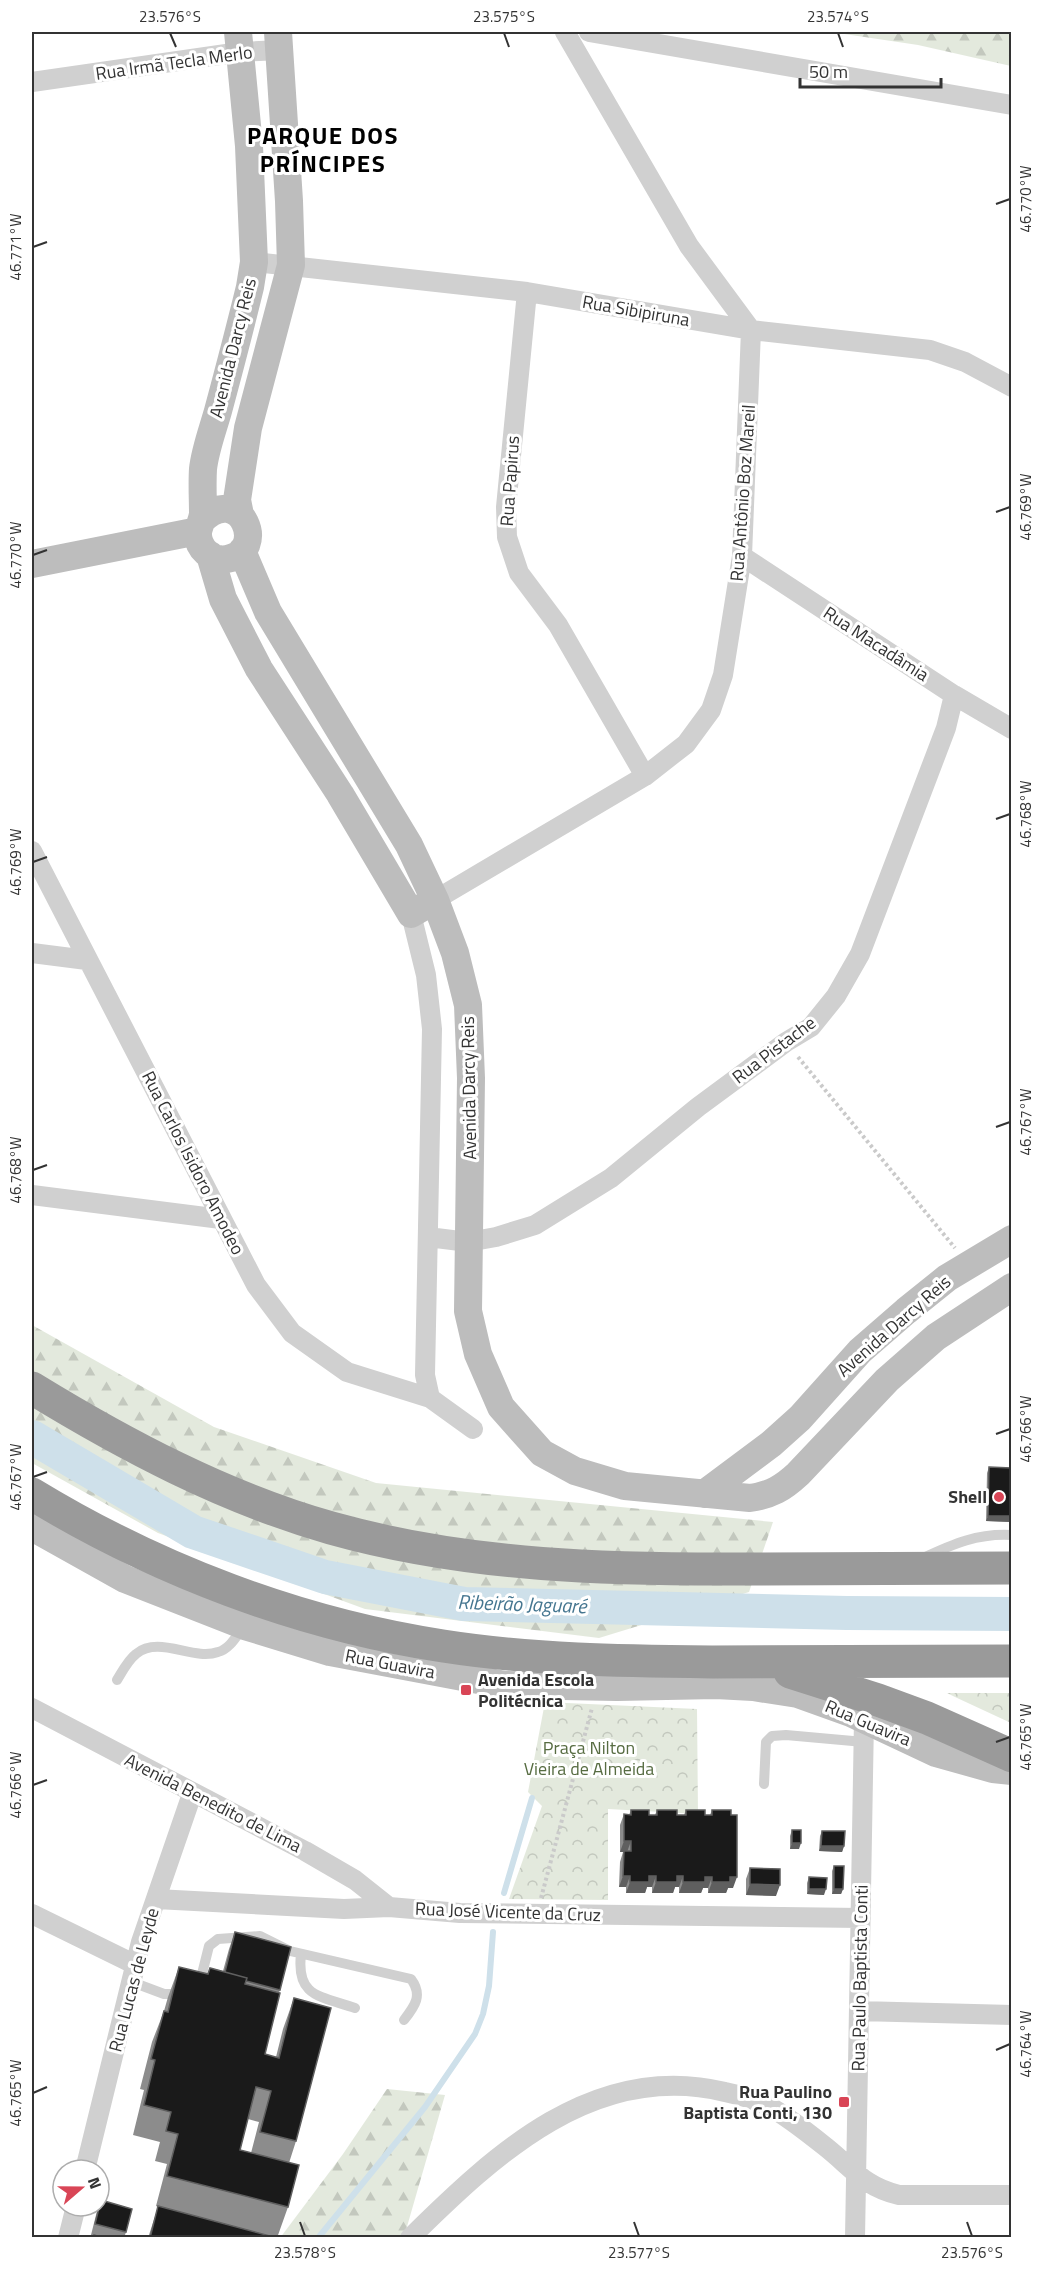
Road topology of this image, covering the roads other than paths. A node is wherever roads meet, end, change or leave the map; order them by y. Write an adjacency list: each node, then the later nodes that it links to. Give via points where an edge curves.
1 (565, 32): 10 (street, via 689,246)
2 (589, 32): 6 (street)
3 (279, 41): 4 (street, Rua Irmã Tecla Merlo); 8 (street, Avenida Darcy Reis)
4 (239, 42): 5 (street, Rua Irmã Tecla Merlo); 7 (street, Avenida Darcy Reis)
5 (32, 82)
6 (1011, 105)
7 (254, 262): 8 (street, Rua Sibipiruna); 13 (street, Avenida Darcy Reis, via 204,467)
8 (291, 265): 9 (street, Rua Sibipiruna); 12 (street, Avenida Darcy Reis, via 248,428 237,500)
9 (527, 292): 10 (street, Rua Sibipiruna); 19 (street, Rua Papirus, via 506,507 507,537 519,573 558,625)
10 (751, 330): 11 (street, Rua Sibipiruna, via 930,350 966,362); 15 (street, Rua Antônio Boz Mareil)
11 (1011, 387)
12 (240, 514): 13 (street, via 220,508 210,512); 14 (street, via 249,532)
13 (204, 535): 14 (street, via 218,559); 16 (street); 20 (street, Avenida Darcy Reis, via 223,599 259,669)
14 (242, 551): 21 (street, Avenida Darcy Reis, via 268,612)
15 (742, 556): 17 (street, Rua Macadâmia); 19 (street, Rua Antônio Boz Mareil, via 723,675 711,710 686,744)
16 (32, 564)
17 (954, 695): 18 (street, Rua Macadâmia); 31 (street, Rua Pistache, via 946,728 860,954 836,996 811,1027 698,1107 602,1184 535,1225)
18 (1011, 729)
19 (645, 776): 23 (street, Rua Antônio Boz Mareil)
20 (351, 813): 21 (street, via 373,821); 24 (street, Avenida Darcy Reis)
21 (393, 816): 23 (street, Avenida Darcy Reis)
22 (32, 851): 26 (street, Rua Carlos Isidoro Amodeo)
23 (435, 900): 24 (street, Rua Antônio Boz Mareil); 31 (street, Avenida Darcy Reis, via 455,953 468,1005)
24 (411, 914): 29 (street, Avenida Darcy Reis, via 426,975 432,1029)
25 (32, 953): 26 (street)
26 (87, 960): 28 (street, Rua Carlos Isidoro Amodeo)
27 (32, 1195): 28 (street)
28 (221, 1219): 34 (street, Rua Carlos Isidoro Amodeo, via 256,1285 292,1333 347,1372)
29 (428, 1237): 31 (street, Rua Pistache); 34 (street, Avenida Darcy Reis, via 424,1353)
30 (1011, 1239): 37 (street, Avenida Darcy Reis, via 947,1278 860,1351 771,1444)
31 (468, 1242): 37 (street, Avenida Darcy Reis, via 468,1311 478,1354 501,1407 542,1454 575,1471 625,1486)
32 (1011, 1287): 37 (street, Avenida Darcy Reis, via 936,1337 887,1380 783,1487 750,1498)
33 (32, 1388): 41 (highway, via 96,1427 257,1502 330,1528 412,1547 487,1559 645,1570)
34 (430, 1398): 35 (street)
35 (473, 1429)
36 (32, 1494): 44 (highway, via 185,1574 264,1603 381,1634 444,1647 564,1660)
37 (704, 1494)
38 (32, 1527): 42 (street, Rua Guavira, via 125,1579)
39 (1011, 1535): 41 (lane, via 963,1540)
40 (1011, 1568): 41 (highway)
41 (899, 1569)
42 (244, 1626): 45 (lane, via 219,1652 203,1654 154,1647 136,1653); 47 (street, Rua Guavira, via 330,1652 505,1685 716,1685 798,1694)
43 (1011, 1661): 44 (highway)
44 (750, 1662): 48 (highway, via 878,1700)
45 (117, 1680)
46 (32, 1708): 51 (street, Avenida Benedito de Lima)
47 (864, 1730): 49 (street, Rua Guavira); 50 (lane, via 772,1736 766,1742); 55 (street, Rua Paulo Baptista Conti)
48 (1011, 1756)
49 (1011, 1772)
50 (764, 1784)
51 (192, 1794): 52 (street, Rua Lucas de Leyde); 53 (street, Avenida Benedito de Lima, via 312,1855 355,1880)
52 (156, 1899): 53 (street, Rua José Vicente da Cruz, via 344,1909); 57 (street, Rua Lucas de Leyde)
53 (389, 1907): 55 (street, Rua José Vicente da Cruz, via 460,1913)
54 (32, 1914): 57 (street)
55 (861, 1918): 59 (street, Rua Paulo Baptista Conti)
56 (301, 1954): 57 (lane, via 260,1936 218,1939 209,1946 201,1978 186,1994 165,1994); 58 (lane, via 299,1970 307,1989); 61 (lane, via 411,1979 418,1997)
57 (134, 1973): 62 (street, Rua Lucas de Leyde)
58 (355, 2008)
59 (859, 2011): 60 (street); 63 (street, Rua Paulo Baptista Conti)
60 (1011, 2015)
61 (404, 2020)
62 (88, 2158)
63 (857, 2175): 64 (street, via 881,2191 899,2195); 67 (street, via 828,2148 769,2106 702,2086 641,2088 582,2105 533,2132 474,2175); 68 (street, Rua Paulo Baptista Conti)
64 (1011, 2195)
65 (73, 2218): 66 (street)
66 (68, 2238)
67 (410, 2238)
68 (855, 2238)

